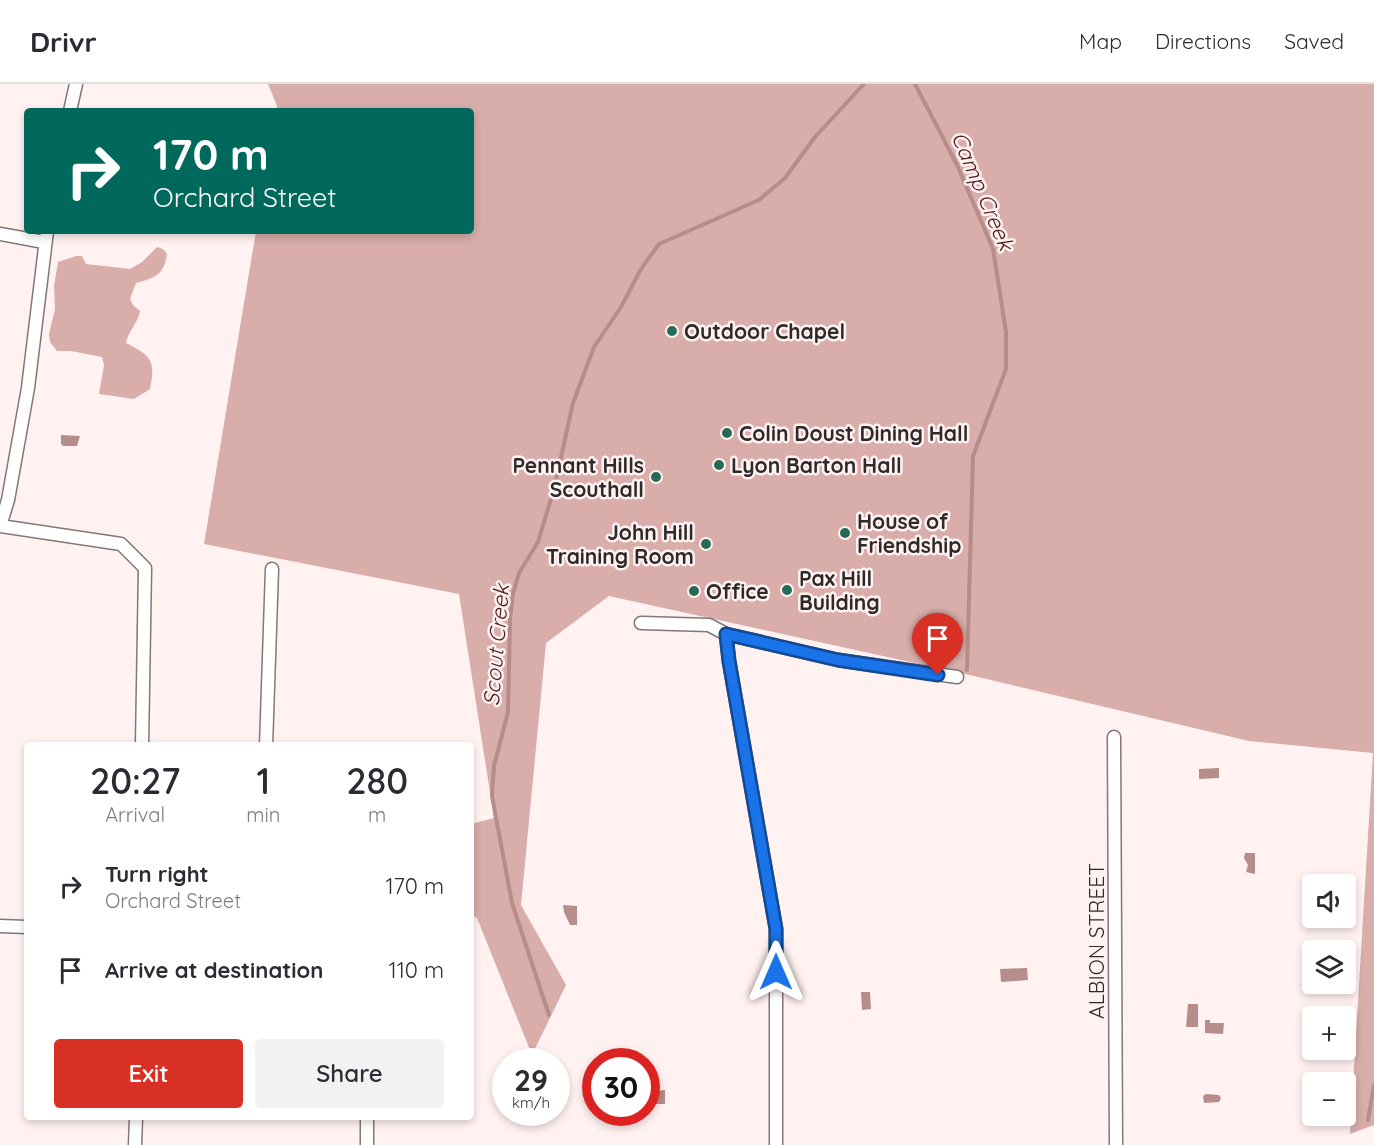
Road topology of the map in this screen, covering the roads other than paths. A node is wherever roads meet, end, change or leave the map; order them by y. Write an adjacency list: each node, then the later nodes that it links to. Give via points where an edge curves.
1 (76, 84): 2 (street)
2 (71, 108)
3 (0, 234): 4 (street)
4 (46, 237): 5 (street, via 28,388)
5 (0, 526): 11 (street, via 121,544 145,568)
6 (272, 569): 12 (street)
7 (641, 622): 8 (street, via 709,626)
8 (726, 634): 9 (street, via 838,660); 19 (street, via 776,929)
9 (957, 677)
10 (1114, 737): 20 (street, ALBION STREET)
11 (142, 742)
12 (266, 742)
13 (0, 926): 14 (street)
14 (24, 927)
15 (136, 1120): 17 (street)
16 (367, 1120): 18 (street)
17 (135, 1145)
18 (367, 1145)
19 (776, 1145)
20 (1116, 1145)

